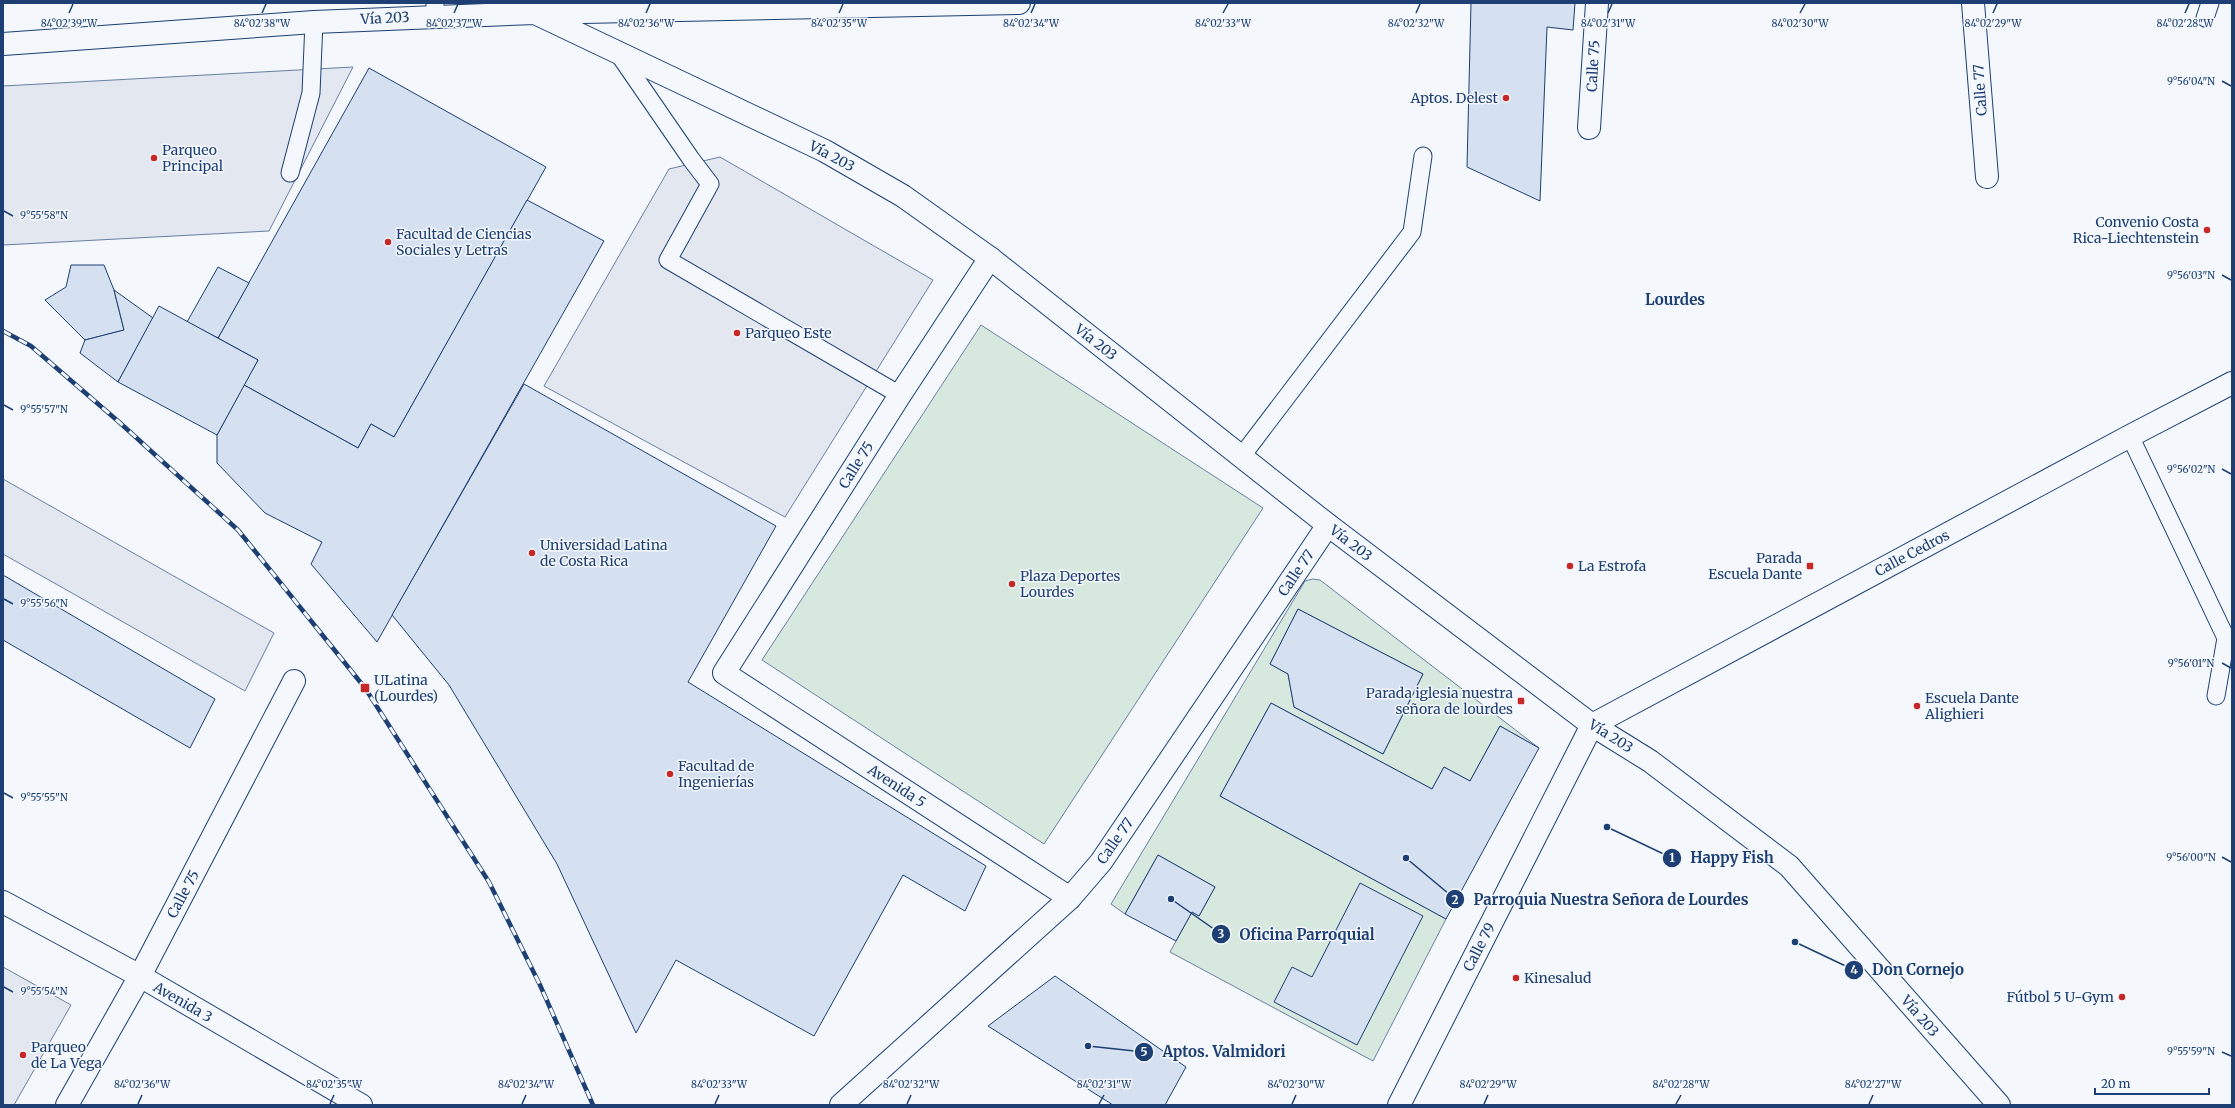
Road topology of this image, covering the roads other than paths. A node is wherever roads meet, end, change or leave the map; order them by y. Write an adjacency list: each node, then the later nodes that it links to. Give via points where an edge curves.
1 (1019, 3): 4 (street)
2 (1597, 3): 10 (street, Calle 75)
3 (1973, 3): 13 (street, Calle 77)
4 (684, 6): 6 (street)
5 (435, 9): 6 (street, Vía 203); 7 (street, Vía 203)
6 (535, 12): 9 (street, Vía 203)
7 (314, 22): 8 (street, Vía 203); 12 (lane, via 311,93)
8 (3, 44)
9 (617, 52): 14 (street, Vía 203, via 825,151 903,196); 16 (lane, via 710,184 668,260)
10 (1589, 128)
11 (1423, 156): 18 (lane, via 1412,232)
12 (290, 173)
13 (1987, 177)
14 (990, 258): 16 (street, Calle 75); 18 (street, Vía 203)
15 (2232, 383): 17 (street, Calle Cedros)
16 (900, 395): 20 (street, Calle 75)
17 (2130, 436): 22 (lane, via 2226,638); 23 (street, Calle Cedros)
18 (1241, 457): 19 (street, Vía 203)
19 (1328, 525): 23 (street, Vía 203); 24 (street, Calle 77, via 1101,862)
20 (724, 673): 24 (street, Avenida 5)
21 (294, 681): 26 (street, Calle 75)
22 (2216, 696)
23 (1592, 725): 30 (street, Calle 79); 31 (street, Vía 203, via 1650,761 1789,866)
24 (1070, 898): 29 (street, Calle 77)
25 (3, 902): 26 (street, Avenida 3)
26 (140, 976): 27 (street, Calle 75); 28 (street, Avenida 3)
27 (67, 1105)
28 (361, 1105)
29 (841, 1105)
30 (1399, 1105)
31 (1998, 1105)

